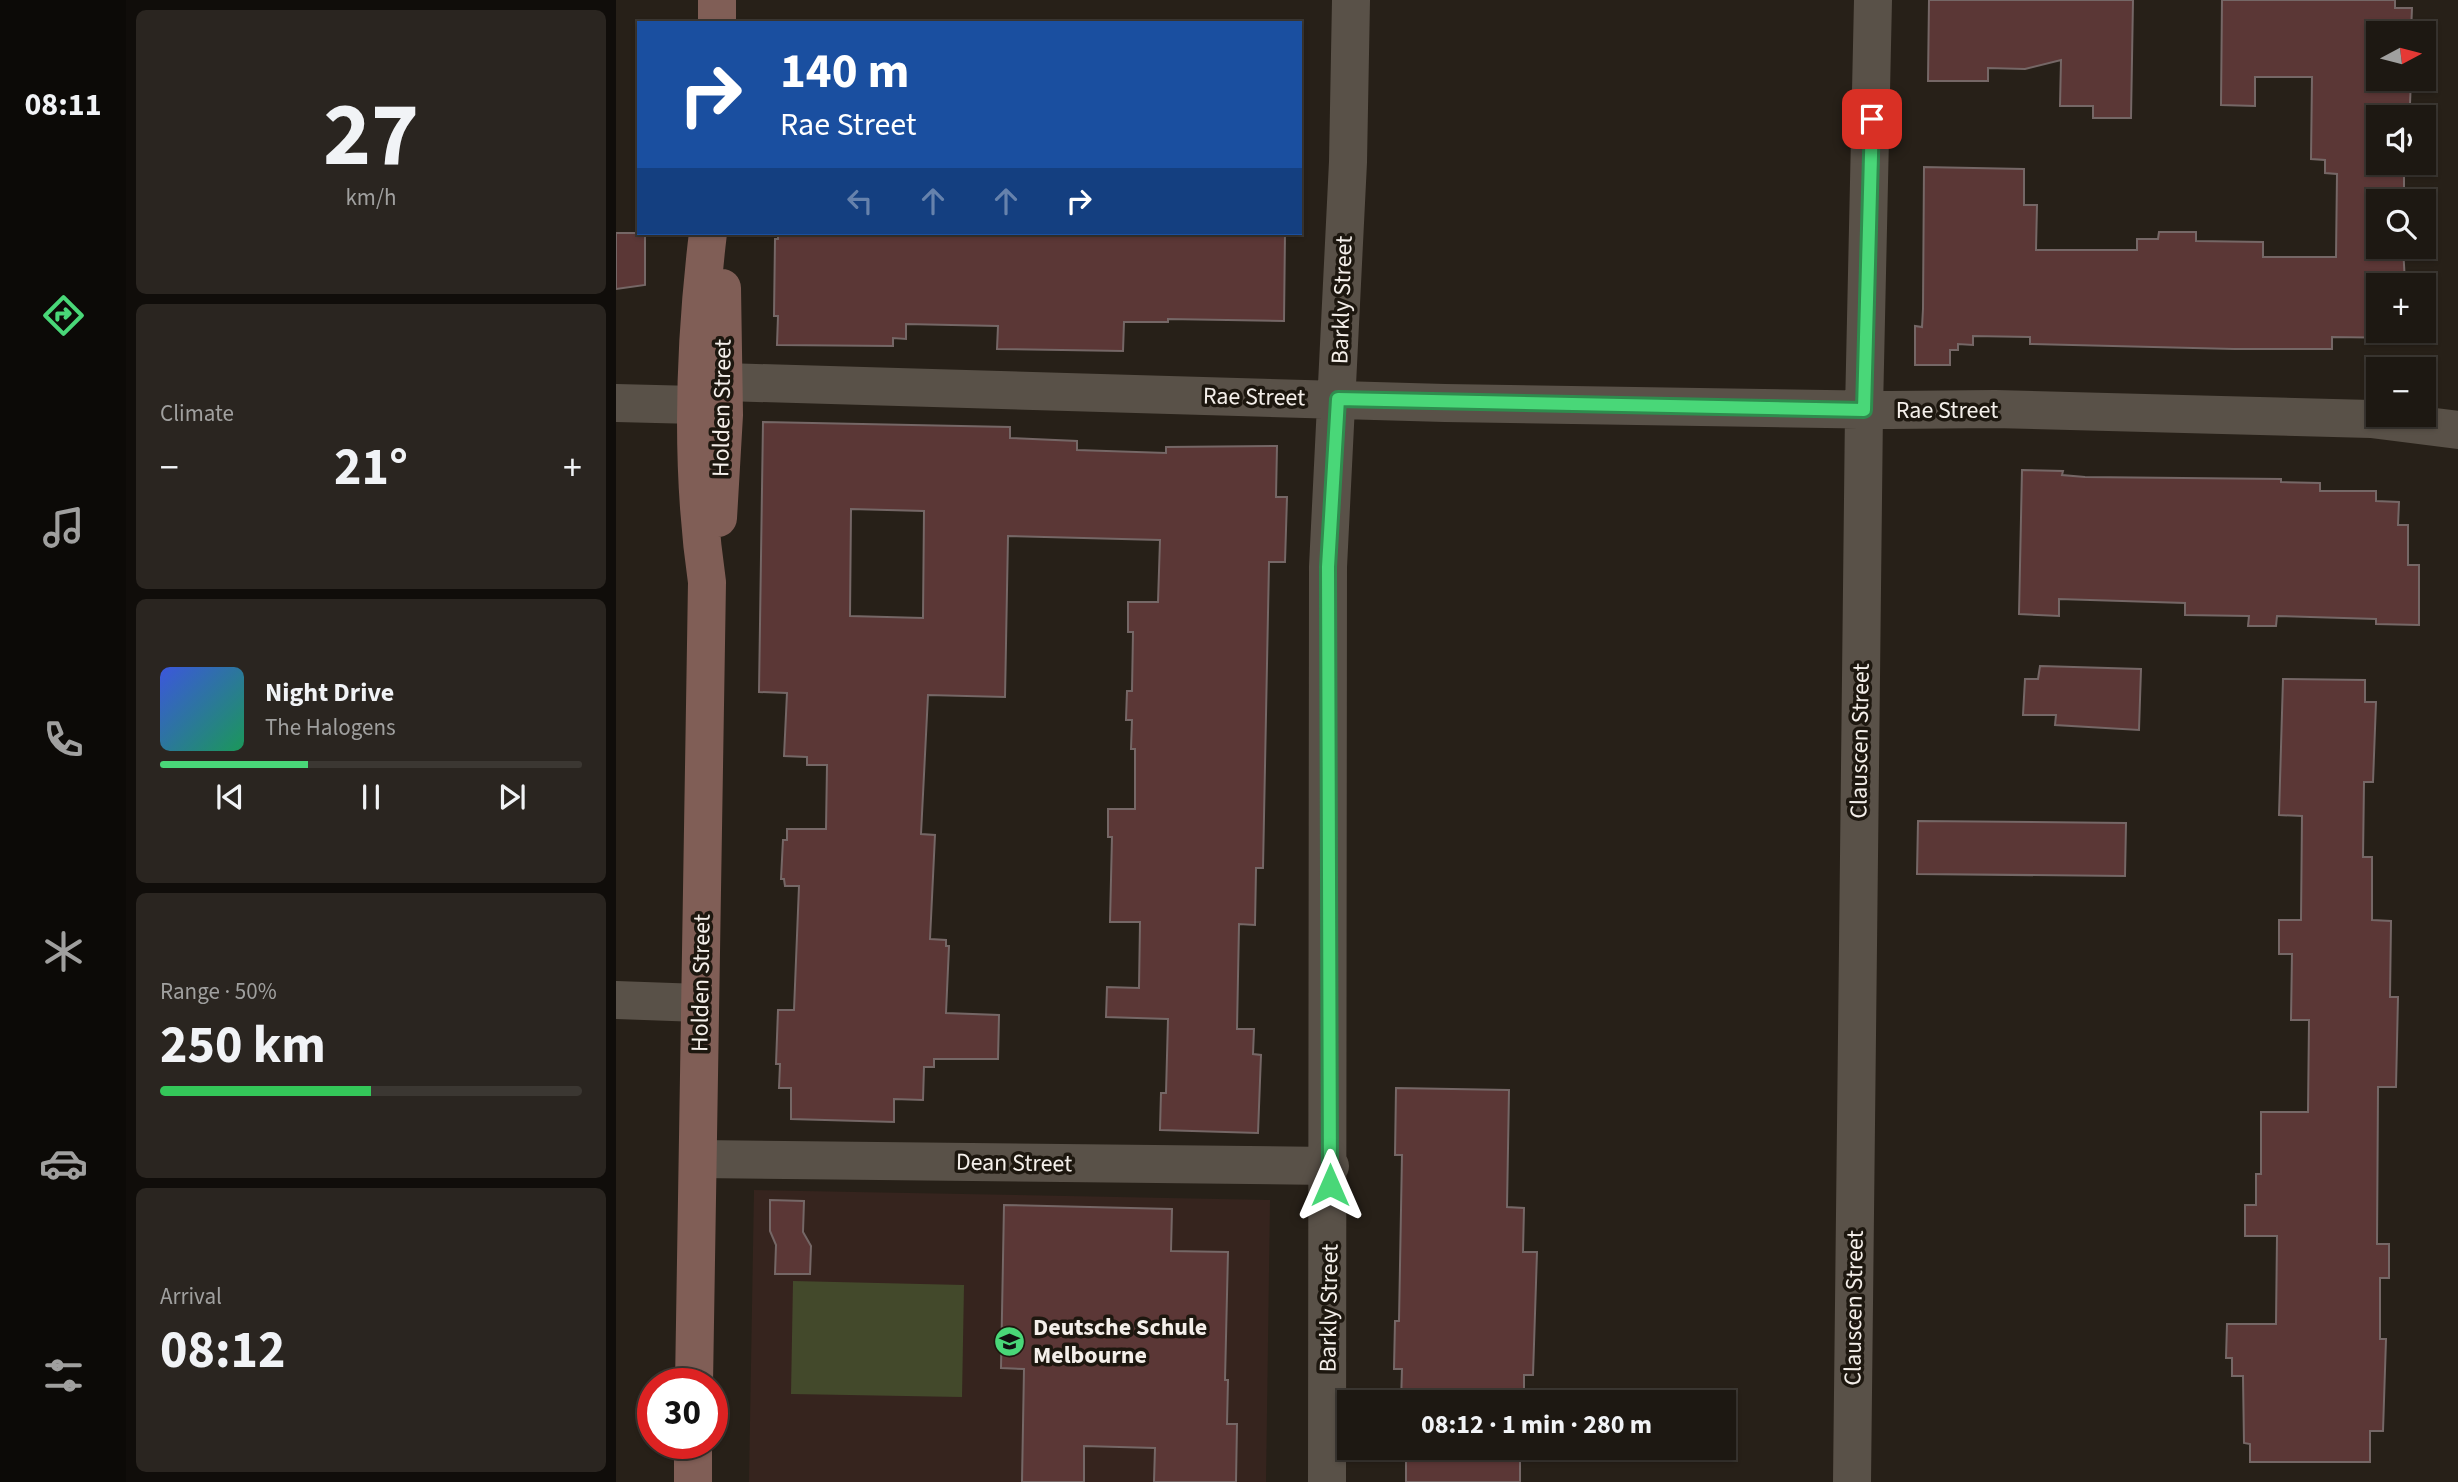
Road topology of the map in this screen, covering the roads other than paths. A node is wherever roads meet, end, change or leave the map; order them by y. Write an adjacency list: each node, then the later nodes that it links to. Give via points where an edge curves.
1 (718, 0): 4 (main road)
2 (1351, 0): 8 (street, Barkly Street)
3 (1873, 0): 12 (street, Clauscen Street)
4 (717, 21)
5 (708, 235): 7 (main road, Holden Street, via 697,342)
6 (718, 235): 7 (main road, Holden Street)
7 (710, 394): 8 (street, Rae Street); 9 (street, Rae Street); 17 (main road, Holden Street, via 698,523 707,582)
8 (1338, 399): 12 (street, Rae Street); 19 (street, Barkly Street, via 1328,567)
9 (616, 403)
10 (2458, 406): 11 (street)
11 (2436, 409)
12 (1864, 410): 13 (street, Rae Street); 24 (street, Clauscen Street)
13 (2366, 417)
14 (2436, 425): 15 (street, Rae Street)
15 (2458, 429)
16 (616, 1000): 17 (street)
17 (700, 1003): 18 (main road, Holden Street)
18 (698, 1159): 19 (street, Dean Street); 20 (main road, Holden Street)
19 (1330, 1166): 23 (street, Barkly Street)
20 (694, 1368)
21 (693, 1459): 22 (main road)
22 (693, 1482)
23 (1327, 1482)
24 (1852, 1482)

